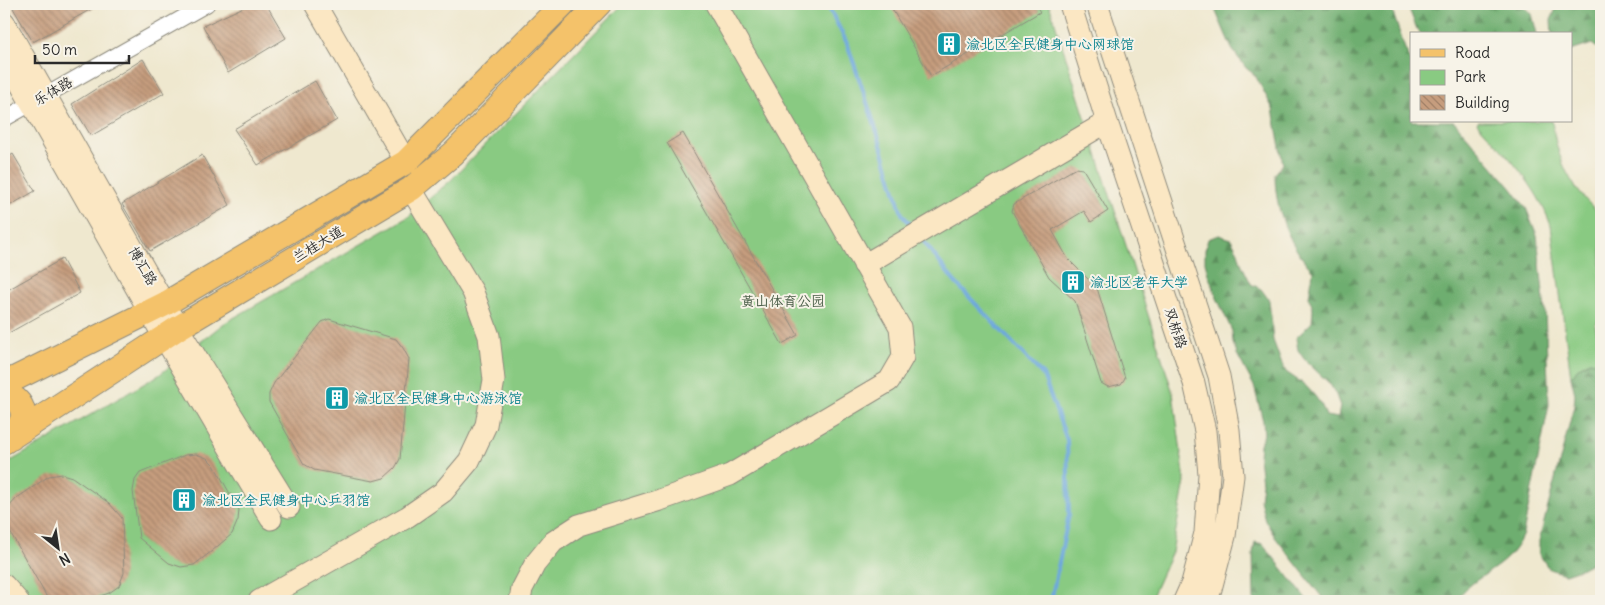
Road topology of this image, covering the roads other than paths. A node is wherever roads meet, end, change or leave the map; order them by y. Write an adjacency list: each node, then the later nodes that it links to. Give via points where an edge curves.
1 (207, 4): 10 (street, 乐体路)
2 (315, 4): 13 (main road)
3 (563, 4): 13 (main road, 兰桂大道)
4 (599, 4): 14 (main road, 兰桂大道, via 454,153)
5 (716, 4): 15 (main road)
6 (1070, 4): 12 (main road, 双桥路)
7 (1097, 4): 28 (main road, 双桥路, via 1218,376 1229,430 1233,476 1225,536)
8 (4, 22): 10 (main road, 博汇路)
9 (4, 54): 10 (main road, 博汇路)
10 (38, 100): 11 (street, 乐体路); 16 (main road, 博汇路)
11 (4, 119)
12 (1108, 122): 15 (main road); 27 (main road, 双桥路, via 1194,383 1205,431 1209,474 1205,533)
13 (406, 162): 16 (main road, 兰桂大道)
14 (411, 189): 17 (main road, 兰桂大道); 25 (main road, via 473,292 489,336 494,380 486,425 469,461 442,492 407,517)
15 (864, 264): 26 (main road, via 900,326 903,357 889,382 730,475 579,525 553,542 535,564 522,589)
16 (157, 308): 17 (main road, 博汇路); 18 (main road, 兰桂大道)
17 (171, 332): 20 (main road, 兰桂大道); 21 (main road, 博汇路); 22 (main road, 博汇路)
18 (4, 384)
19 (4, 392): 20 (main road, via 15,397 22,409 22,421)
20 (7, 440)
21 (289, 507)
22 (271, 518)
23 (4, 585): 24 (main road)
24 (18, 601)
25 (259, 601)
26 (520, 601)
27 (1184, 601)
28 (1206, 601)

